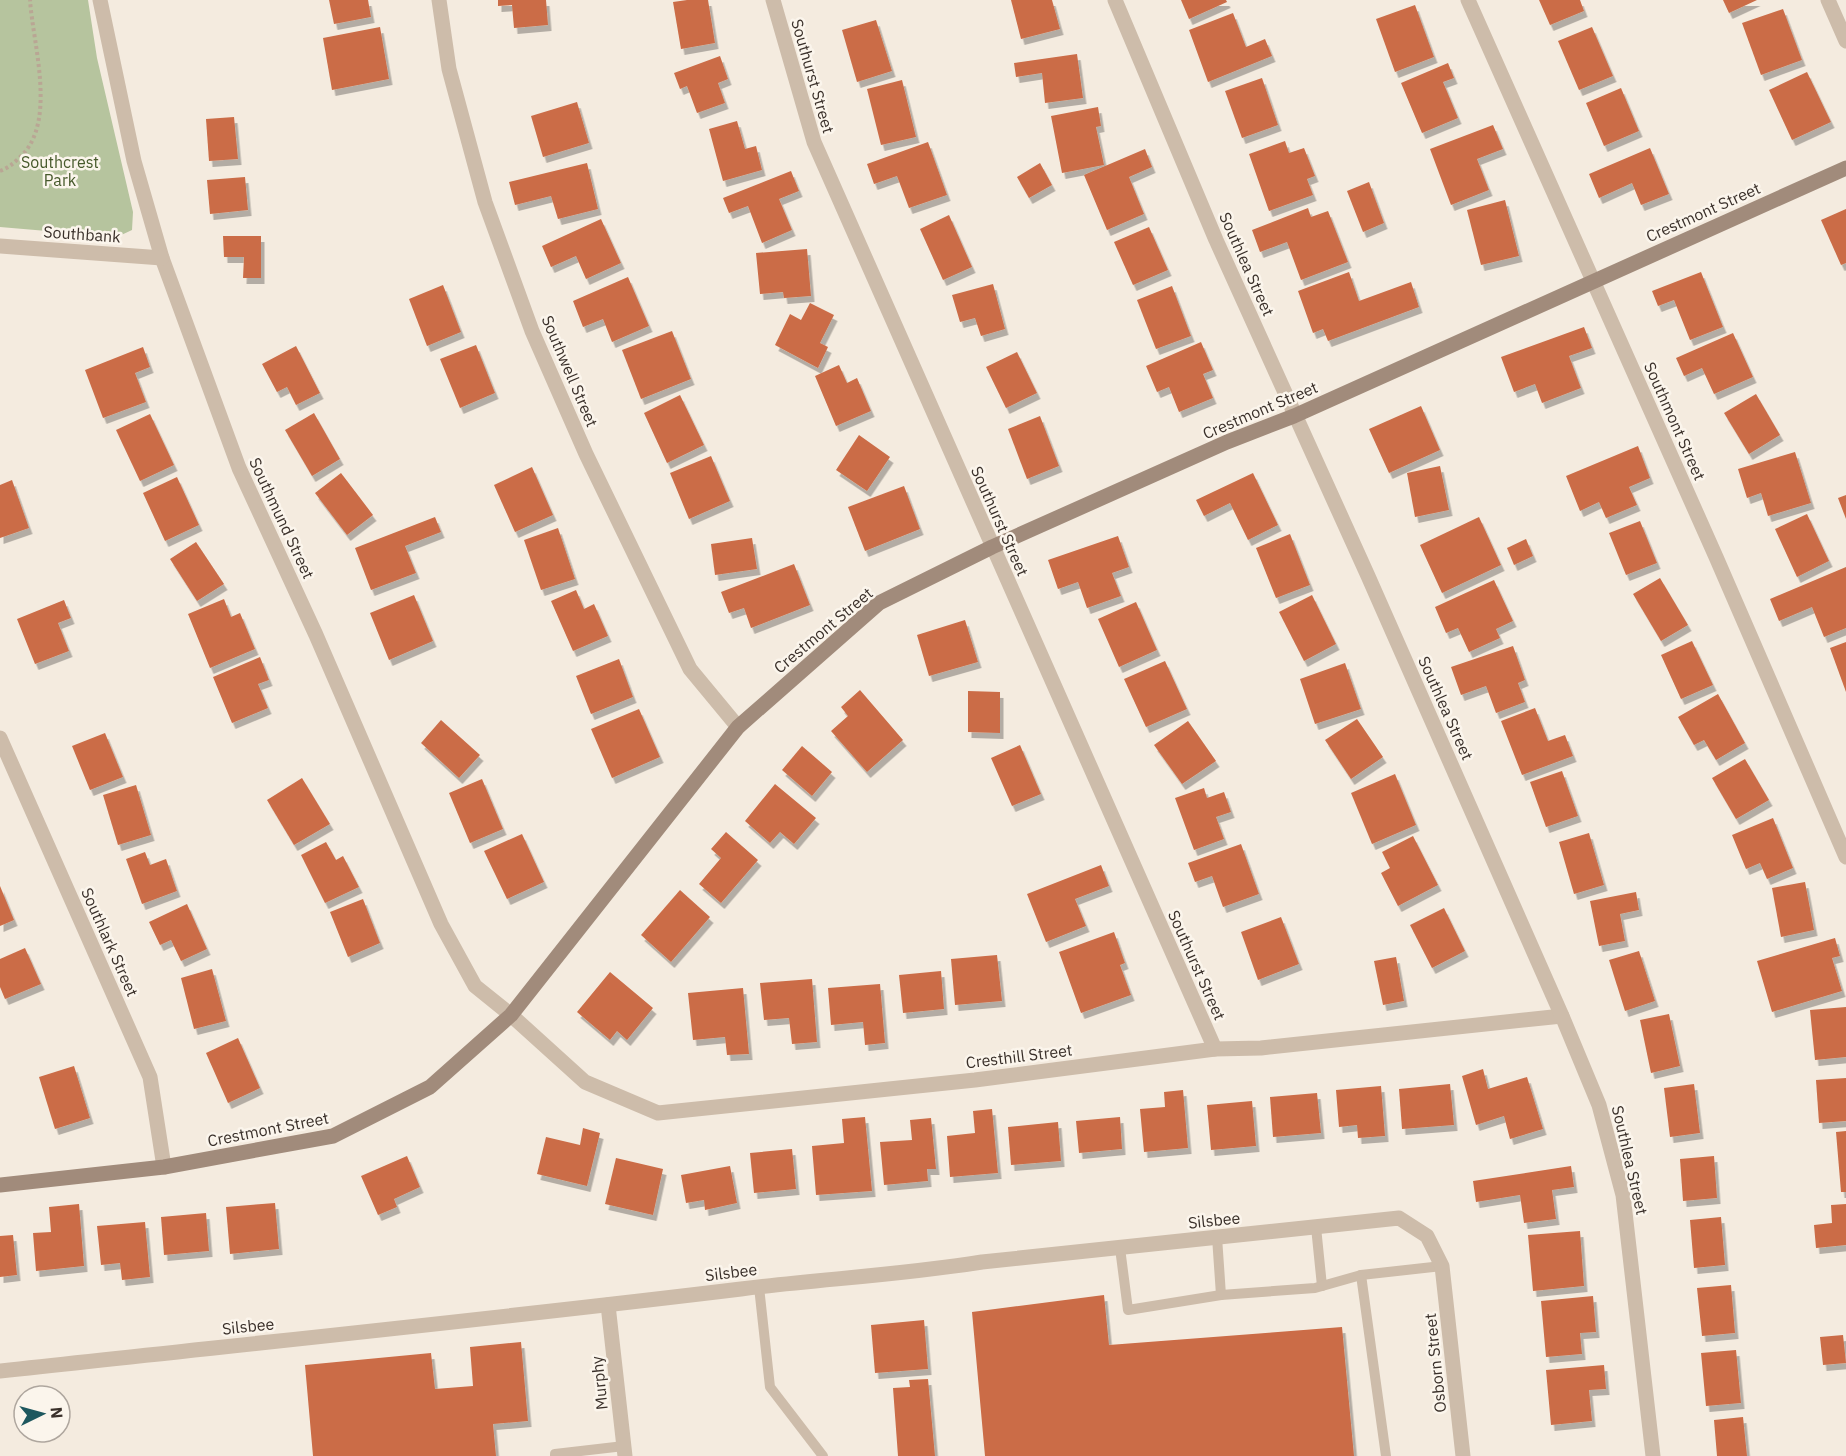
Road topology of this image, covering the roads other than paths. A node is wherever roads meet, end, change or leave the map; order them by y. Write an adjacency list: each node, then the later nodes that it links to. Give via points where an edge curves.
1 (100, 0): 10 (street, Southmund Street, via 134,160)
2 (439, 0): 14 (street, Southwell Street, via 449,69 485,202 532,331 586,454 690,669)
3 (773, 0): 13 (street, Southurst Street, via 814,142)
4 (1115, 0): 12 (street, Southlea Street)
5 (1468, 0): 11 (street, Southmont Street)
6 (1828, 0): 7 (street)
7 (1846, 41)
8 (1846, 168): 11 (street, Crestmont Street)
9 (0, 246): 10 (street, Southbank)
10 (162, 258): 17 (street, Southmund Street, via 239,468 441,924 475,986)
11 (1593, 281): 12 (street, Crestmont Street); 16 (street, Southmont Street)
12 (1294, 416): 13 (street, Crestmont Street); 18 (street, Southlea Street)
13 (992, 547): 14 (street, Crestmont Street, via 879,603); 19 (street, Southurst Street)
14 (738, 727): 17 (street, Crestmont Street)
15 (0, 738): 20 (street, Southlark Street, via 150,1077)
16 (1846, 857)
17 (511, 1015): 19 (street, Cresthill Street, via 585,1082 658,1113 975,1080); 20 (street, Crestmont Street, via 430,1087 333,1136)
18 (1562, 1016): 19 (street, Cresthill Street, via 1261,1048); 37 (street, Southlea Street, via 1599,1105 1623,1195)
19 (1215, 1049)
20 (164, 1167): 21 (street, Crestmont Street)
21 (0, 1185)
22 (1316, 1227): 23 (street, Silsbee); 25 (street, Silsbee, via 1399,1218 1427,1236); 27 (lane)
23 (1217, 1238): 24 (street, Silsbee); 29 (lane)
24 (1120, 1248): 28 (street, Silsbee); 29 (lane, via 1128,1310)
25 (1442, 1266): 26 (lane); 36 (street, Osborn Street)
26 (1361, 1275): 27 (lane); 35 (lane)
27 (1322, 1286): 29 (lane)
28 (759, 1287): 30 (street, Silsbee); 34 (lane, via 770,1387)
29 (1221, 1295)
30 (608, 1305): 31 (street, Silsbee); 32 (street, Murphy)
31 (0, 1371)
32 (624, 1451): 33 (lane)
33 (555, 1456)
34 (823, 1456)
35 (1386, 1456)
36 (1463, 1456)
37 (1653, 1456)

